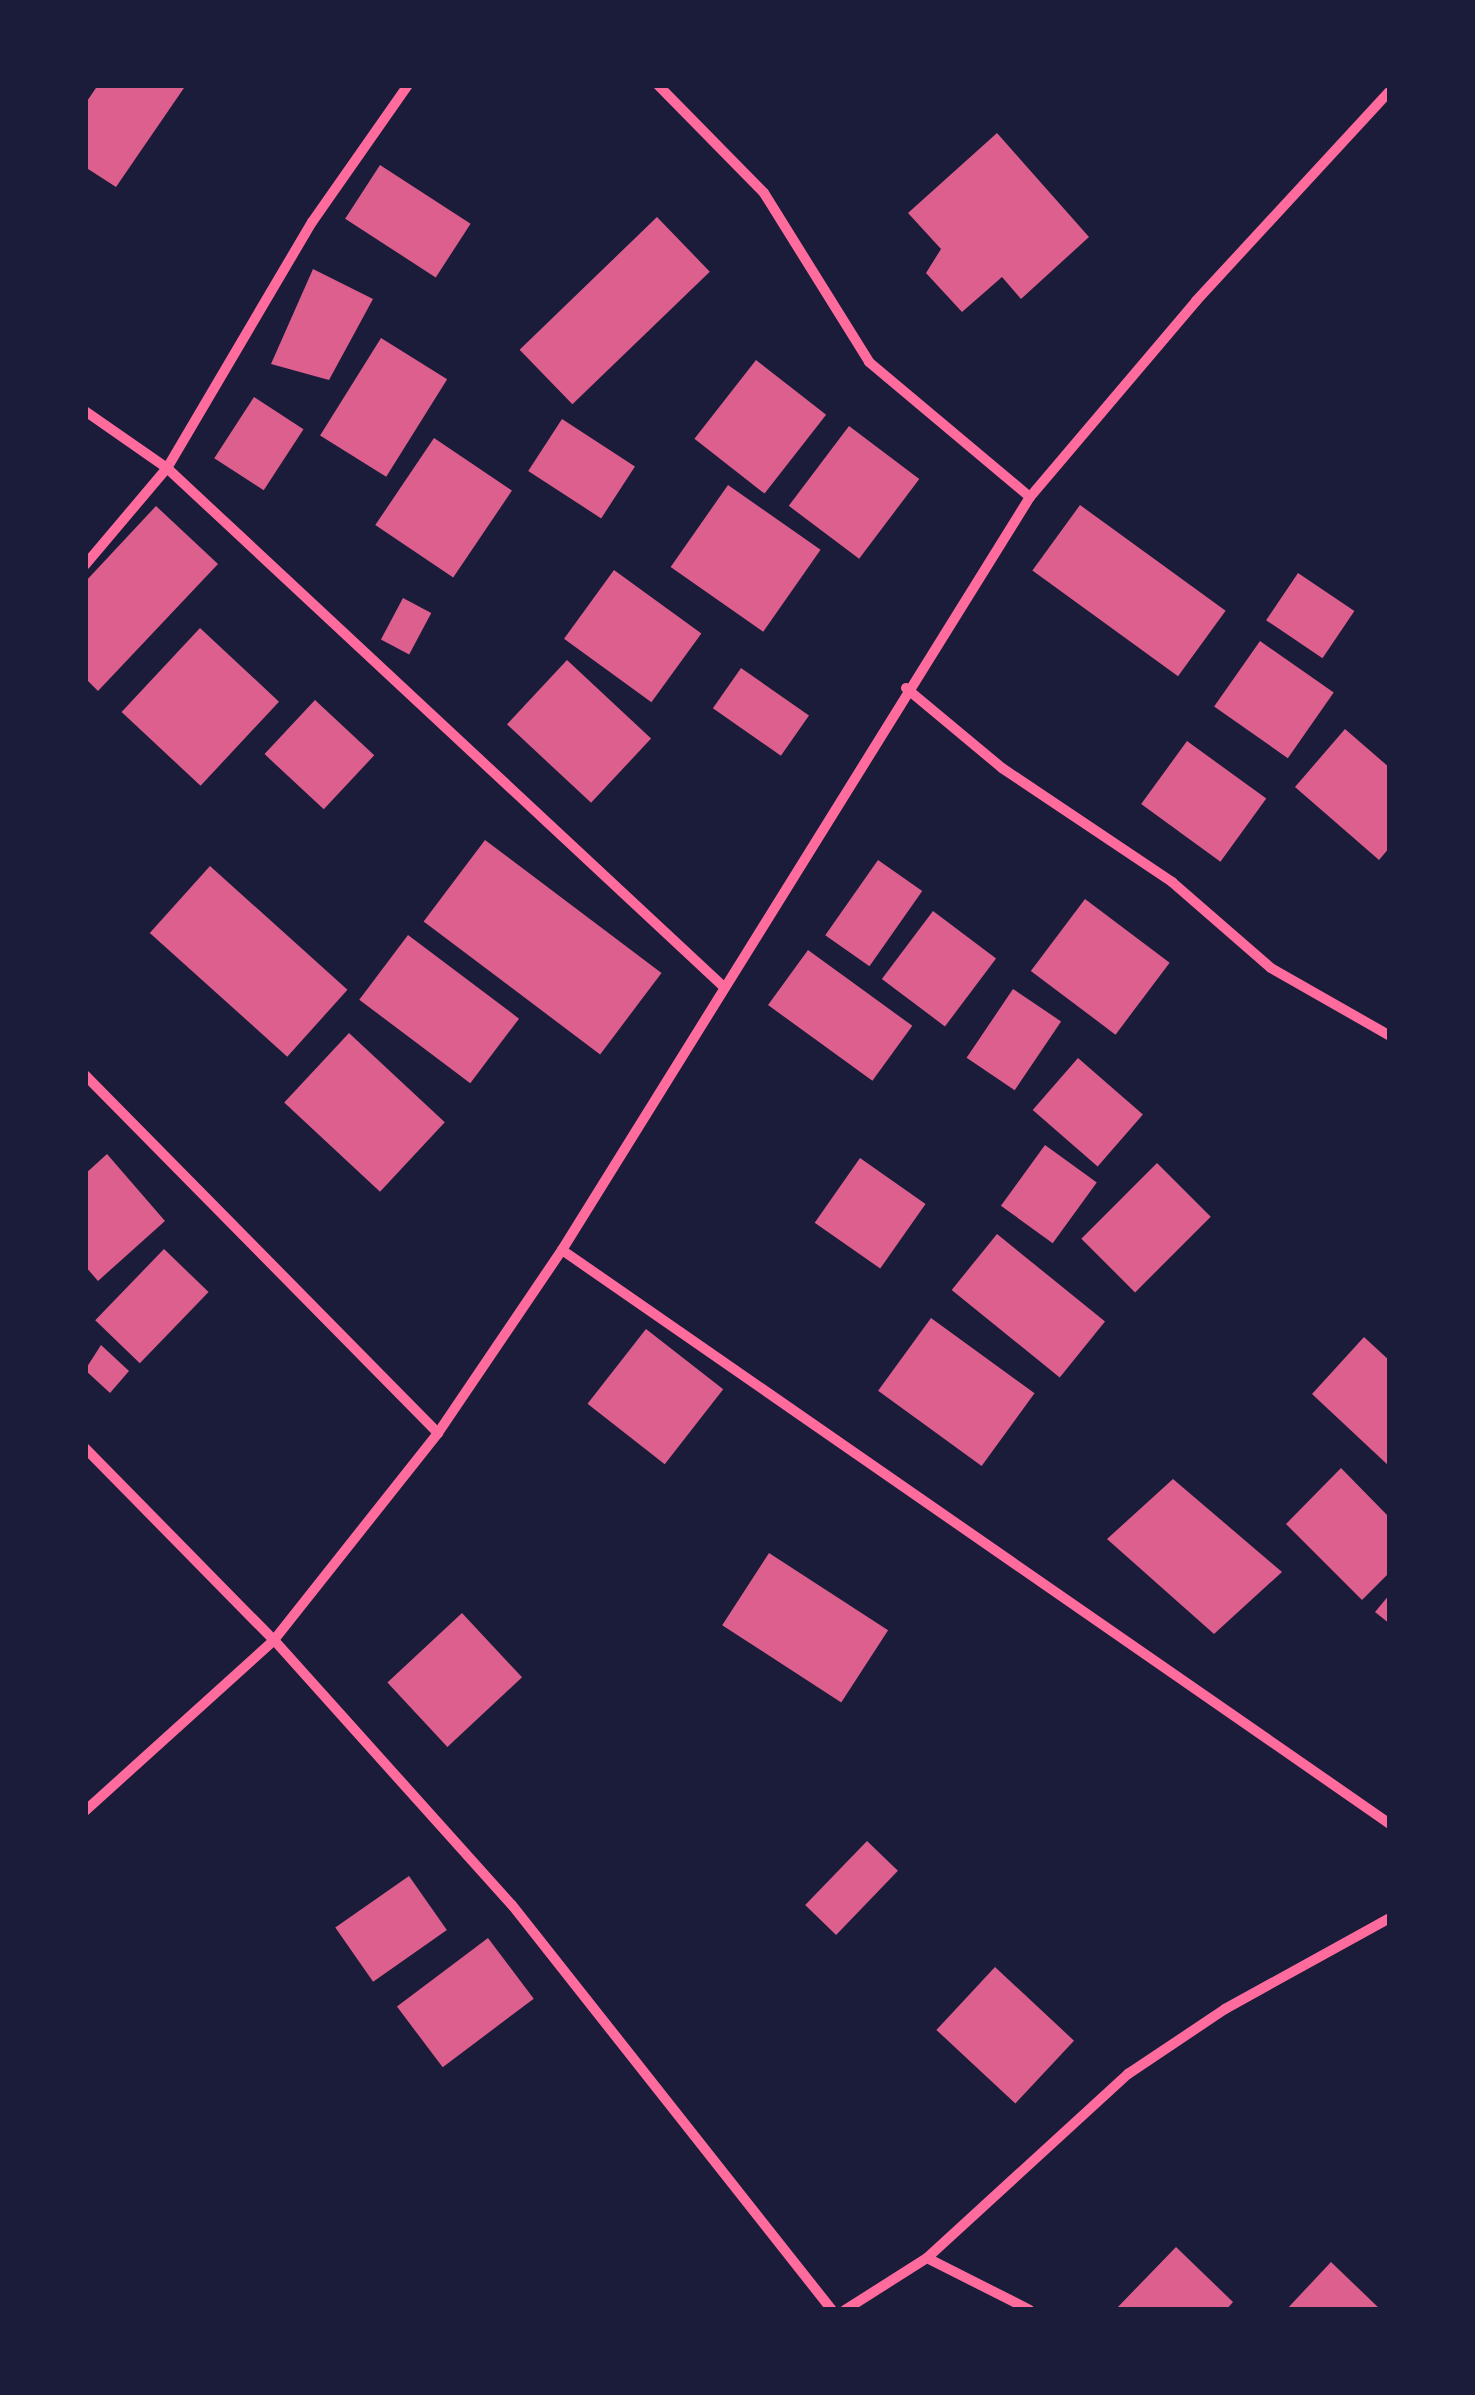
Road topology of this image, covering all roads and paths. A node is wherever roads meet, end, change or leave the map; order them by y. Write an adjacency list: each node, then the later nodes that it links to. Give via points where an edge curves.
1 (408, 85): 5 (street, via 312,222)
2 (658, 85): 6 (street, via 764,192 869,362)
3 (1390, 91): 6 (street, via 1196,301)
4 (85, 411): 5 (street)
5 (167, 468): 7 (street); 9 (street)
6 (1030, 497): 8 (street)
7 (85, 565)
8 (906, 688): 9 (street); 10 (street, via 1018,779 1172,882 1271,968)
9 (724, 987): 12 (street)
10 (1390, 1036)
11 (85, 1076): 13 (street)
12 (562, 1250): 13 (street); 17 (street)
13 (438, 1433): 15 (street)
14 (85, 1448): 15 (street)
15 (274, 1640): 16 (street); 20 (street, via 512,1905)
16 (85, 1812)
17 (1390, 1824)
18 (1390, 1918): 19 (street, via 1226,2009 1128,2074)
19 (927, 2258): 21 (street); 22 (street)
20 (832, 2310)
21 (845, 2310)
22 (1030, 2310)

